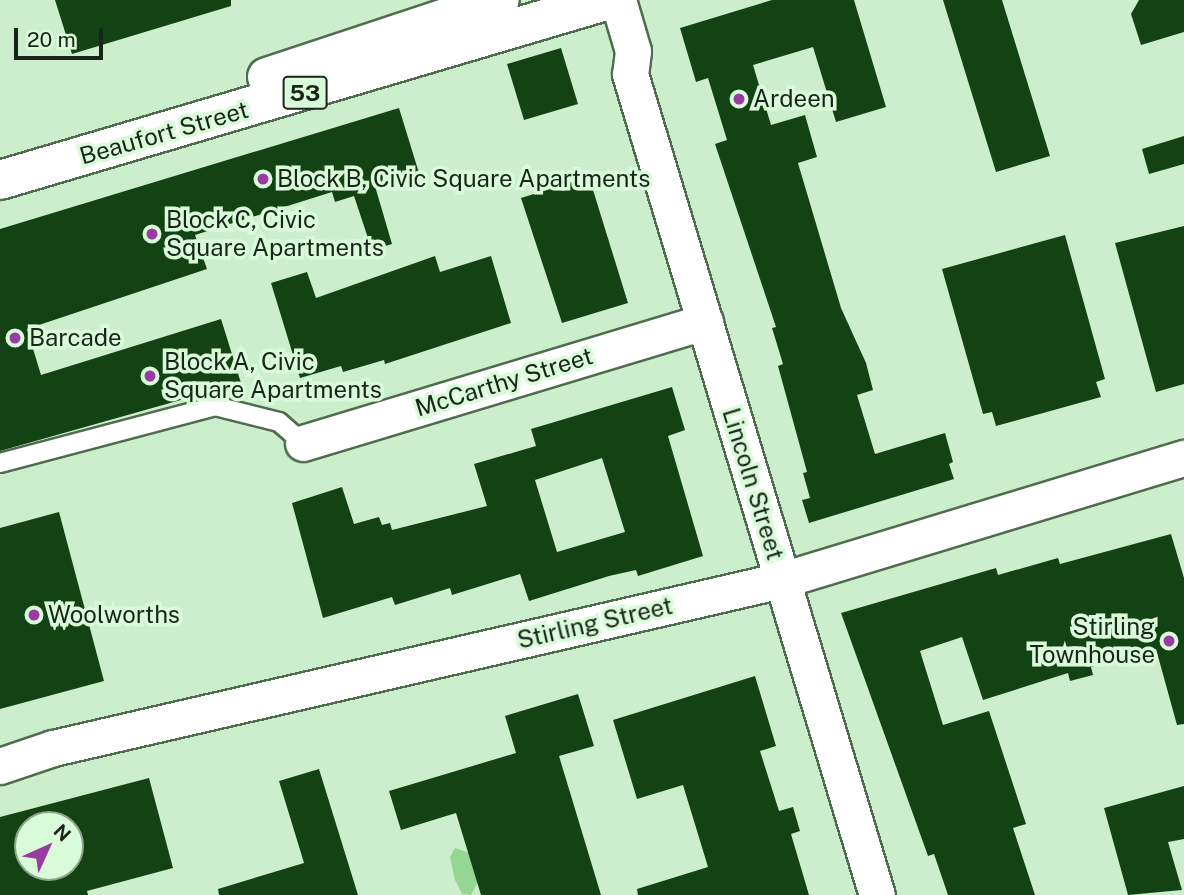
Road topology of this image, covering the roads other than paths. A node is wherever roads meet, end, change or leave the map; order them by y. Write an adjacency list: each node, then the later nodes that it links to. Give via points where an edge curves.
1 (500, 0): 3 (main road, Beaufort Street / 53, via 301,67)
2 (608, 1): 4 (main road, Beaufort Street / 53); 5 (street, Lincoln Street, via 615,58 630,74)
3 (0, 155)
4 (0, 180)
5 (705, 322): 6 (street, McCarthy Street); 9 (street, Lincoln Street)
6 (303, 443): 8 (lane, via 279,422 215,406)
7 (1184, 458): 9 (street, Stirling Street)
8 (0, 463)
9 (782, 580): 10 (street, Stirling Street, via 53,748); 11 (street, Lincoln Street)
10 (0, 766)
11 (877, 895)

